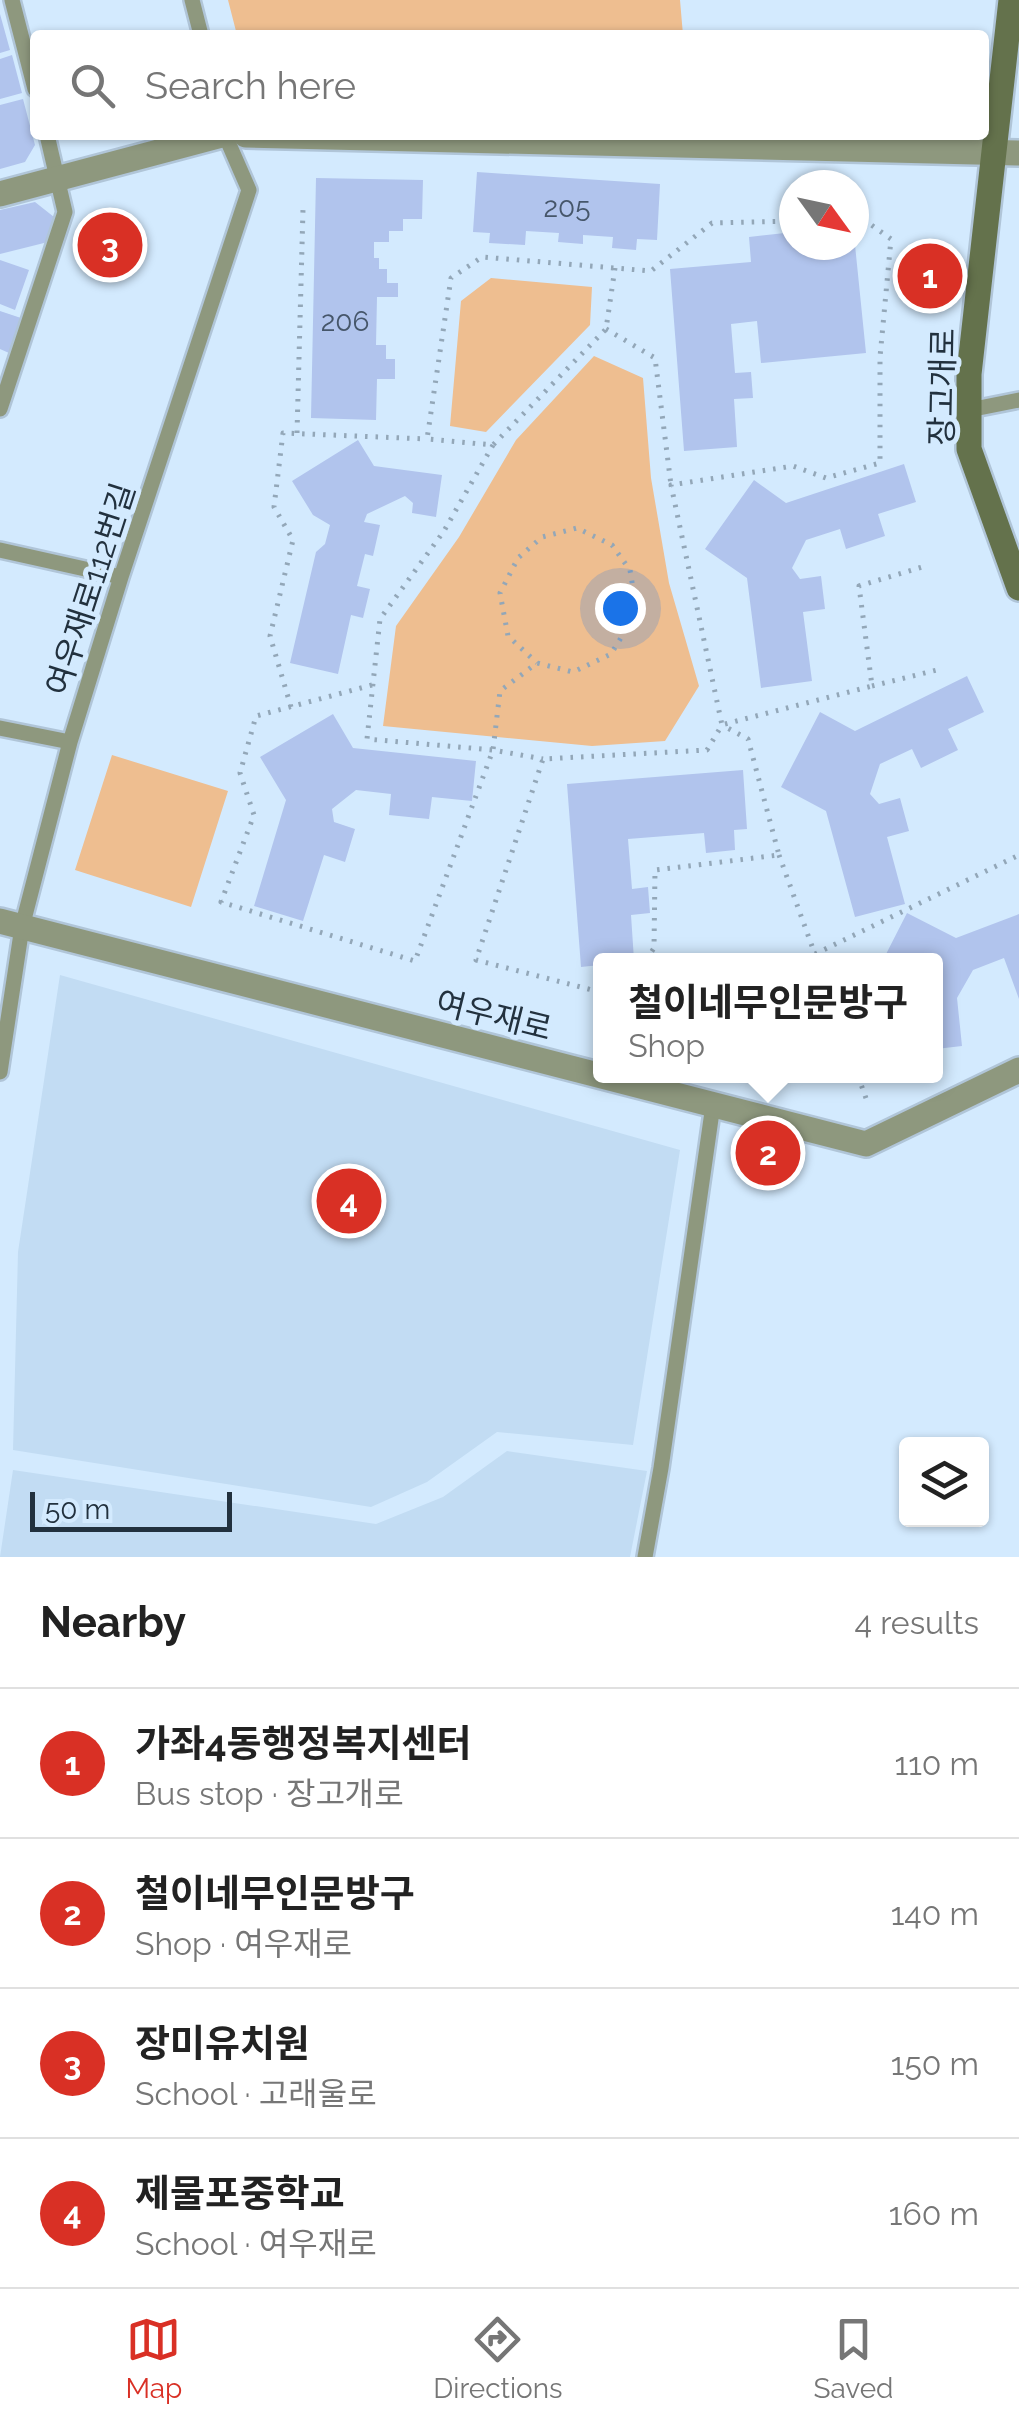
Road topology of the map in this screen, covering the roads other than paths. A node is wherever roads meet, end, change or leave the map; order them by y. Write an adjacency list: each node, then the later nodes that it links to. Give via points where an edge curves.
1 (12, 0): 5 (lane)
2 (192, 0): 4 (lane)
3 (1011, 0): 10 (main road, 장고개로)
4 (200, 30)
5 (30, 70)
6 (47, 140): 11 (lane)
7 (205, 140): 11 (street)
8 (226, 140): 17 (lane, 여우재로112번길, via 249,190)
9 (470, 140): 10 (street)
10 (1006, 152): 15 (main road, 장고개로, via 969,374)
11 (58, 178): 12 (street); 14 (lane, via 65,212)
12 (0, 194)
13 (1019, 400): 15 (lane)
14 (0, 409)
15 (969, 410): 18 (main road, 장고개로, via 969,449)
16 (0, 550): 17 (lane)
17 (121, 577): 20 (lane, 여우재로112번길)
18 (1019, 588)
19 (0, 728): 20 (lane)
20 (70, 742): 21 (lane, 여우재로112번길)
21 (11, 924): 23 (lane, 여우재로112번길); 24 (street, 여우재로)
22 (1019, 1070): 26 (street, 여우재로, via 866,1144)
23 (0, 1072)
24 (593, 1074)
25 (628, 1083): 26 (street, 여우재로)
26 (713, 1105): 27 (lane)
27 (644, 1557)

